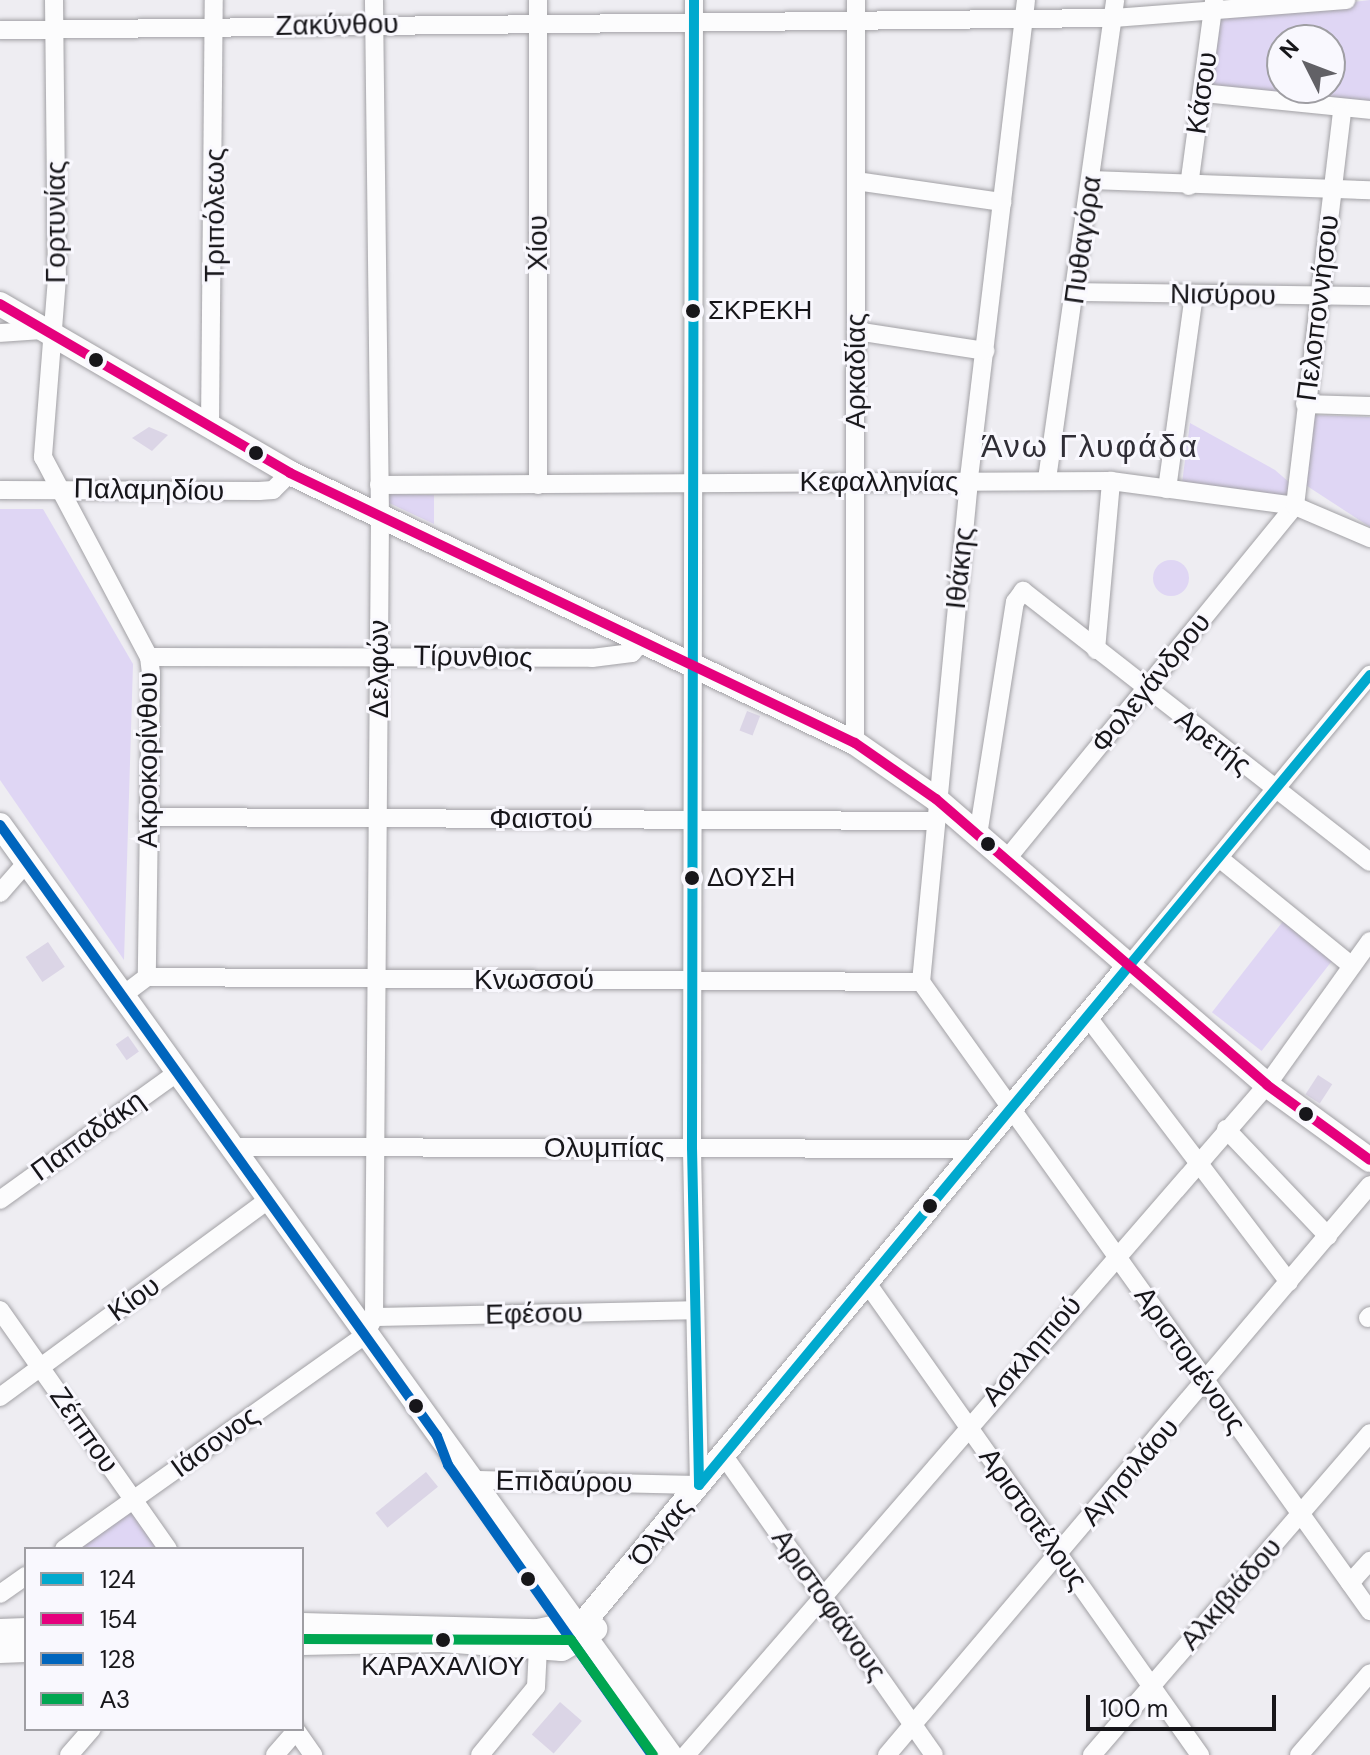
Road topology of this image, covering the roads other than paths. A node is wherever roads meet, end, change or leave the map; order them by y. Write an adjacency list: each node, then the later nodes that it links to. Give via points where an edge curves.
1 (54, 0): 16 (street, Γορτυνίας)
2 (214, 0): 15 (street, Τριπόλεως)
3 (374, 0): 14 (street, Δελφών)
4 (538, 0): 12 (street, Χίου)
5 (694, 0): 13 (street)
6 (1346, 0): 7 (street, Ζακύνθου)
7 (1299, 4): 8 (street, Ζακύνθου)
8 (1213, 8): 11 (street, Ζακύνθου); 18 (street, Κάσου)
9 (856, 9): 10 (street, Ζακύνθου); 13 (street, Ζακύνθου); 22 (street, Αρκαδίας)
10 (1025, 9): 11 (street, Ζακύνθου); 26 (street, Ιθάκης)
11 (1114, 9): 21 (street, Πυθαγόρα)
12 (538, 21): 13 (street, Ζακύνθου); 14 (street, Ζακύνθου); 46 (street, Χίου)
13 (694, 21): 43 (street)
14 (374, 24): 15 (street, Ζακύνθου); 45 (street, Δελφών)
15 (214, 26): 16 (street, Ζακύνθου); 38 (street, Τριπόλεως)
16 (54, 28): 17 (street, Ζακύνθου); 33 (street, Γορτυνίας, via 57,278)
17 (0, 30)
18 (1203, 93): 19 (street); 23 (street, Κάσου)
19 (1342, 110): 20 (street); 24 (street, Πελοποννήσου)
20 (1370, 110)
21 (1091, 180): 23 (street); 27 (street, Πυθαγόρα)
22 (856, 181): 26 (street); 32 (street, Αρκαδίας)
23 (1189, 186): 24 (street)
24 (1333, 190): 25 (street); 29 (street, Πελοποννήσου)
25 (1370, 190)
26 (1002, 202): 35 (street, Ιθάκης)
27 (1076, 292): 28 (street, Νισύρου); 40 (street, Πυθαγόρα)
28 (1194, 294): 29 (street, Νισύρου); 48 (street)
29 (1318, 296): 30 (street, Νισύρου); 36 (street, Πελοποννήσου)
30 (1370, 296)
31 (0, 304): 33 (main road)
32 (856, 331): 35 (street); 44 (street, Αρκαδίας)
33 (47, 332): 34 (street); 38 (main road); 47 (street, Γορτυνίας, via 43,457)
34 (0, 333)
35 (985, 351): 41 (street, Ιθάκης)
36 (1305, 404): 37 (street); 50 (street, Πελοποννήσου)
37 (1370, 406)
38 (210, 428): 39 (main road)
39 (290, 473): 47 (street, Παλαμηδίου, via 273,490 259,491); 51 (main road)
40 (1047, 479): 41 (street, Κεφαλληνίας); 42 (street, Κεφαλληνίας)
41 (969, 481): 44 (street, Κεφαλληνίας); 62 (street, Ιθάκης)
42 (1111, 481): 48 (street, Κεφαλληνίας); 54 (street)
43 (695, 482): 44 (street, Κεφαλληνίας); 46 (street, Κεφαλληνίας); 57 (street)
44 (856, 483): 60 (street, Αρκαδίας)
45 (379, 485): 46 (street, Κεφαλληνίας); 51 (street, Δελφών)
46 (538, 485)
47 (54, 489): 49 (street, Παλαμηδίου); 56 (street, Ακροκορίνθου)
48 (1167, 489): 50 (street, Κεφαλληνίας)
49 (0, 490)
50 (1295, 506): 52 (street, Κεφαλληνίας); 59 (street, Φολεγάνδρου)
51 (380, 516): 53 (main road); 55 (street, Δελφών)
52 (1370, 538)
53 (644, 638): 55 (street, Τίρυνθιος, via 623,657); 57 (main road)
54 (1096, 650): 59 (street, Αρετής); 67 (street, Αρετής, via 1031,594 1019,593)
55 (379, 655): 56 (street, Τίρυνθιος); 65 (street, Δελφών)
56 (149, 657): 63 (street, Ακροκορίνθου)
57 (697, 664): 60 (main road); 64 (street)
58 (1370, 675): 61 (street, Όλγας)
59 (1145, 690): 61 (street, Αρετής); 69 (street, Φολεγάνδρου)
60 (855, 743): 62 (main road)
61 (1274, 789): 68 (street, Όλγας); 71 (street, Αρετής)
62 (935, 810): 64 (street, Φαιστού); 67 (main road); 79 (street, Ιθάκης)
63 (148, 817): 65 (street, Φαιστού); 76 (street, Ακροκορίνθου)
64 (695, 818): 65 (street, Φαιστού); 78 (street)
65 (379, 820): 77 (street, Δελφών)
66 (0, 825): 70 (main road)
67 (978, 835): 69 (main road)
68 (1219, 858): 74 (street, Όλγας); 75 (street)
69 (1006, 860): 74 (main road)
70 (27, 862): 72 (street); 80 (main road)
71 (1370, 862)
72 (0, 893)
73 (1370, 941): 75 (street, Ασκληπιού)
74 (1129, 966): 81 (main road, Όλγας); 83 (main road)
75 (1352, 966): 83 (street, Ασκληπιού)
76 (147, 977): 77 (street, Κνωσσού); 80 (street)
77 (376, 979): 78 (street, Κνωσσού); 87 (street, Δελφών)
78 (692, 982): 79 (street, Κνωσσού); 88 (street)
79 (921, 982): 84 (street)
80 (122, 996): 82 (main road)
81 (1087, 1016): 84 (main road, Όλγας); 91 (street)
82 (177, 1073): 86 (main road); 93 (street, Παπαδάκη)
83 (1267, 1085): 85 (street, Ασκληπιού); 90 (main road)
84 (1011, 1108): 89 (main road, Όλγας); 96 (street, Αριστομένους)
85 (1226, 1129): 91 (street, Ασκληπιού); 95 (street)
86 (230, 1147): 87 (street, Ολυμπίας); 94 (main road)
87 (375, 1147): 88 (street, Ολυμπίας); 101 (street, Δελφών)
88 (692, 1148): 89 (street, Ολυμπίας); 100 (street)
89 (977, 1149): 98 (main road, Όλγας)
90 (1370, 1160)
91 (1196, 1164): 96 (street, Ασκληπιού); 97 (street)
92 (1370, 1185): 95 (street, Αγησιλάου)
93 (0, 1200)
94 (268, 1200): 101 (main road); 102 (street, Κίου)
95 (1328, 1236): 97 (street, Αγησιλάου)
96 (1116, 1255): 103 (street, Αριστομένους); 105 (street, Ασκληπιού)
97 (1289, 1282): 103 (street, Αγησιλάου)
98 (867, 1283): 105 (street, Αριστοτέλους); 108 (main road, Όλγας)
99 (0, 1310): 102 (street, Ζέππου)
100 (695, 1310): 101 (street, Εφέσου); 110 (street)
101 (370, 1326): 107 (main road); 111 (street, Ιάσονος)
102 (40, 1367): 104 (street, Κίου); 111 (street, Ζέππου)
103 (1206, 1382): 112 (street, Αριστομένους); 115 (street, Αγησιλάου)
104 (0, 1397)
105 (967, 1425): 115 (street, Αριστοτέλους); 120 (street, Ασκληπιού)
106 (1370, 1433): 112 (street, Αλκιβιάδου)
107 (437, 1436): 109 (main road); 125 (main road, via 448,1465)
108 (724, 1456): 110 (main road, Όλγας); 120 (street, Αριστοφάνους)
109 (476, 1480): 110 (street, Επιδαύρου); 125 (main road)
110 (699, 1485): 125 (main road, Όλγας)
111 (134, 1500): 113 (street, Ιάσονος); 114 (street, Ζέππου)
112 (1300, 1514): 118 (street, Αριστομένους); 131 (street, Αλκιβιάδου)
113 (67, 1547)
114 (167, 1547)
115 (1059, 1555): 131 (street, Αριστοτέλους); 132 (street, Αγησιλάου)
116 (1370, 1561): 118 (street)
117 (24, 1577): 119 (street)
118 (1350, 1583): 121 (street, Αριστομένους)
119 (0, 1594)
120 (821, 1595): 132 (street, Αριστοφάνους); 142 (street, Ασκληπιού)
121 (1370, 1611)
122 (304, 1625): 125 (main road)
123 (24, 1630): 124 (main road)
124 (0, 1631)
125 (575, 1636): 127 (main road); 140 (main road); 141 (main road)
126 (304, 1643): 127 (main road)
127 (538, 1647): 139 (street, via 536,1687)
128 (24, 1650): 129 (main road)
129 (0, 1651)
130 (1370, 1673): 147 (street)
131 (1151, 1687): 145 (street, Αλκιβιάδου); 146 (street, Αριστοτέλους)
132 (913, 1725): 143 (street, Αγησιλάου); 144 (street, Αριστοφάνους)
133 (90, 1731): 136 (street)
134 (295, 1731): 137 (street)
135 (297, 1731): 138 (street)
136 (69, 1755)
137 (275, 1755)
138 (313, 1755)
139 (480, 1755)
140 (652, 1755)
141 (670, 1755)
142 (686, 1755)
143 (887, 1755)
144 (934, 1755)
145 (1092, 1755)
146 (1200, 1755)
147 (1299, 1755)

